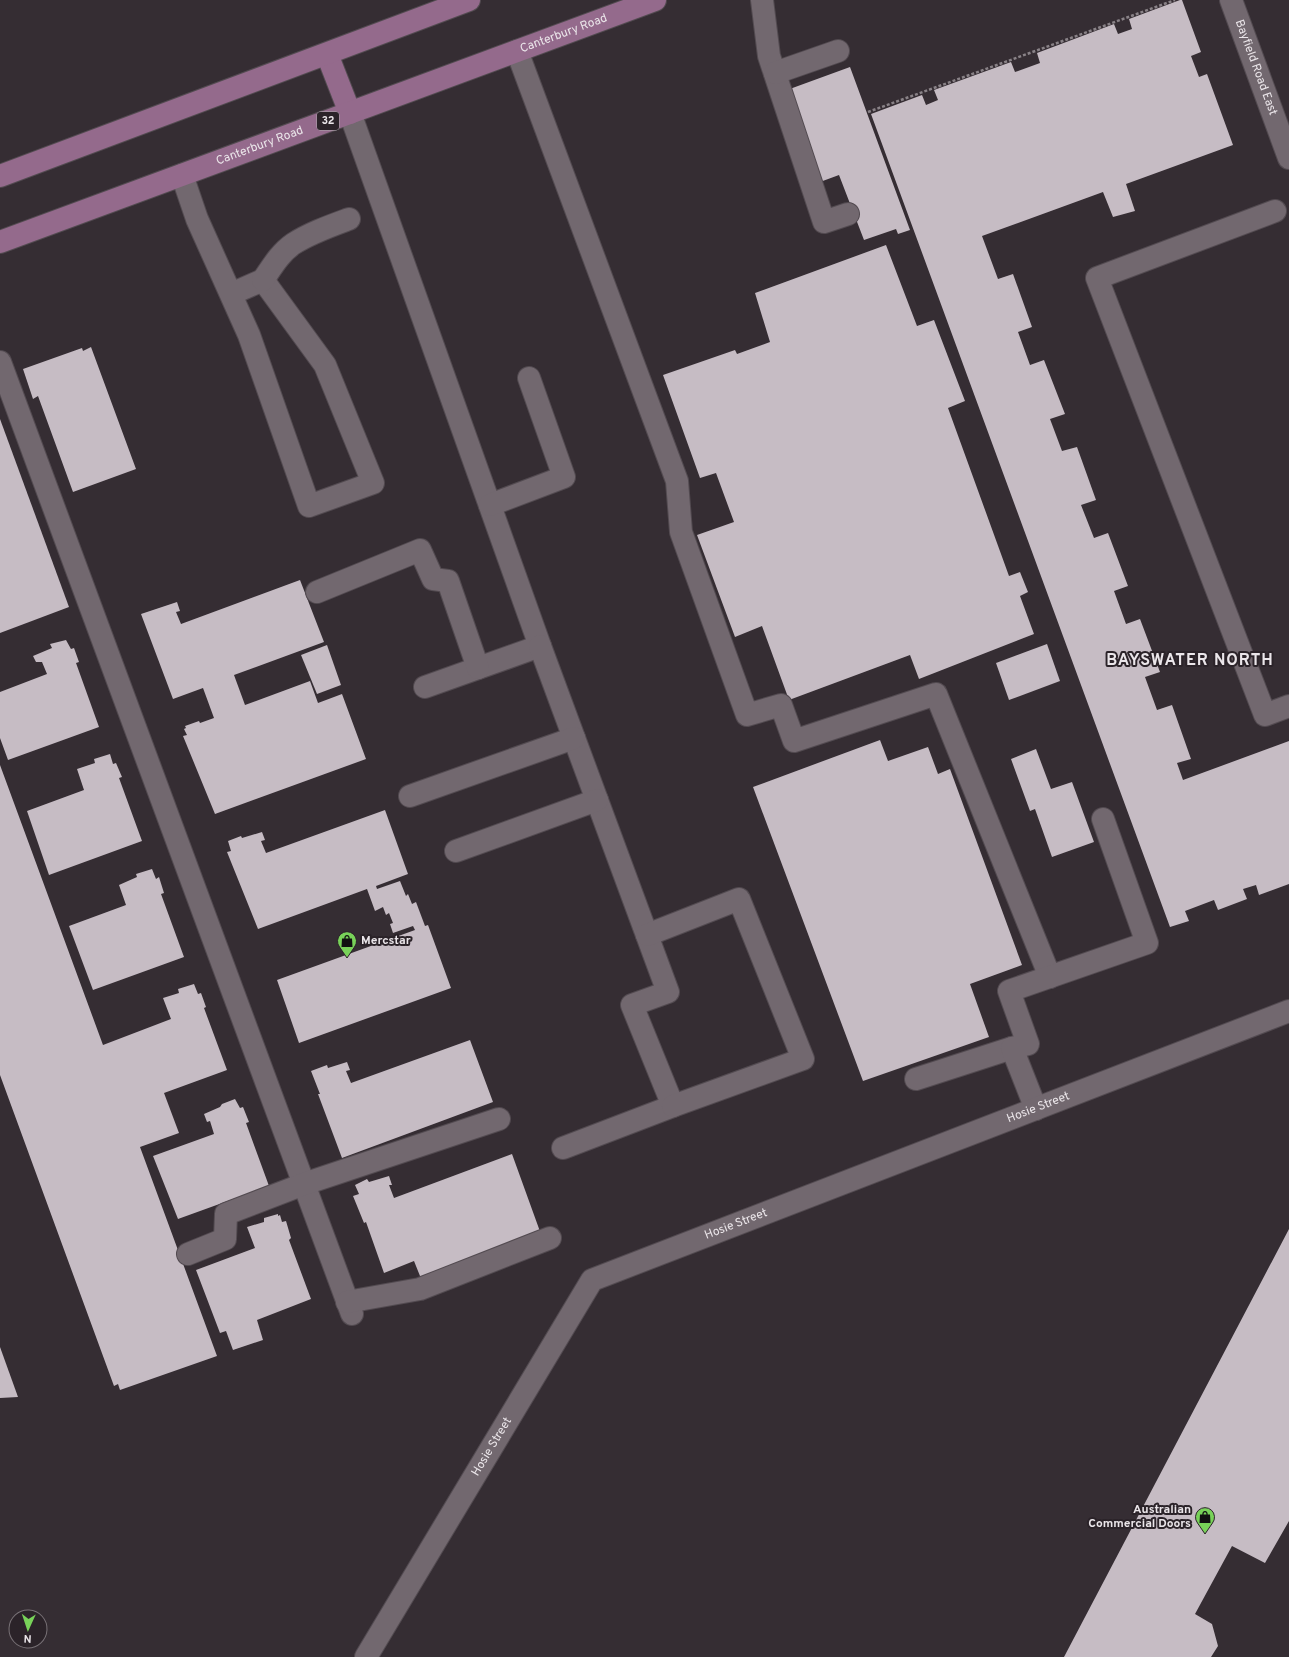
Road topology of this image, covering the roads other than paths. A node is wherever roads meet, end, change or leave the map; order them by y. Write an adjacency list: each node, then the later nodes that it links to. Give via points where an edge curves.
1 (440, 0): 6 (street)
2 (469, 0): 6 (main road)
3 (655, 0): 7 (main road, Canterbury Road / 32)
4 (762, 0): 10 (street, via 769,56)
5 (1231, 0): 12 (street, Bayfield Road East)
6 (408, 23): 9 (main road)
7 (518, 51): 11 (main road, Canterbury Road / 32); 35 (street, via 677,481 682,532 747,715 781,704 794,741 936,694)
8 (838, 51): 10 (street)
9 (327, 54): 11 (main road); 14 (main road)
10 (775, 73): 16 (street, via 824,222)
11 (350, 113): 13 (main road, Canterbury Road / 32); 23 (street)
12 (1289, 158)
13 (182, 175): 18 (main road, Canterbury Road / 32); 20 (street, via 197,219)
14 (0, 176)
15 (1275, 211): 28 (street, via 1098,278 1265,715)
16 (848, 214)
17 (349, 219): 19 (street, via 309,235 292,245)
18 (0, 242)
19 (263, 280): 20 (street); 20 (street, via 326,365 373,483 309,506 249,335)
20 (231, 294)
21 (0, 362): 43 (street)
22 (529, 378): 23 (street, via 564,477)
23 (490, 505): 25 (street)
24 (317, 592): 26 (street, via 420,550 433,579 448,581)
25 (540, 646): 26 (street); 29 (street)
26 (478, 668): 27 (street)
27 (425, 687)
28 (1289, 706)
29 (574, 738): 30 (street); 31 (street)
30 (410, 796)
31 (597, 800): 33 (street); 34 (street)
32 (1103, 819): 35 (street, via 1147,943)
33 (456, 852)
34 (647, 935): 39 (street, via 668,992 632,1005); 39 (street, via 739,899 803,1059)
35 (1050, 977): 37 (street, via 1009,991 1028,1044)
36 (1289, 1011): 40 (street, Hosie Street)
37 (1012, 1048): 38 (street); 40 (street)
38 (916, 1079)
39 (673, 1106): 42 (street)
40 (1036, 1109): 46 (street, Hosie Street, via 592,1280)
41 (499, 1119): 43 (street)
42 (563, 1148)
43 (304, 1184): 44 (street, via 349,1308 420,1289); 45 (street, via 226,1214 225,1239)
44 (550, 1238)
45 (188, 1254)
46 (366, 1657)

